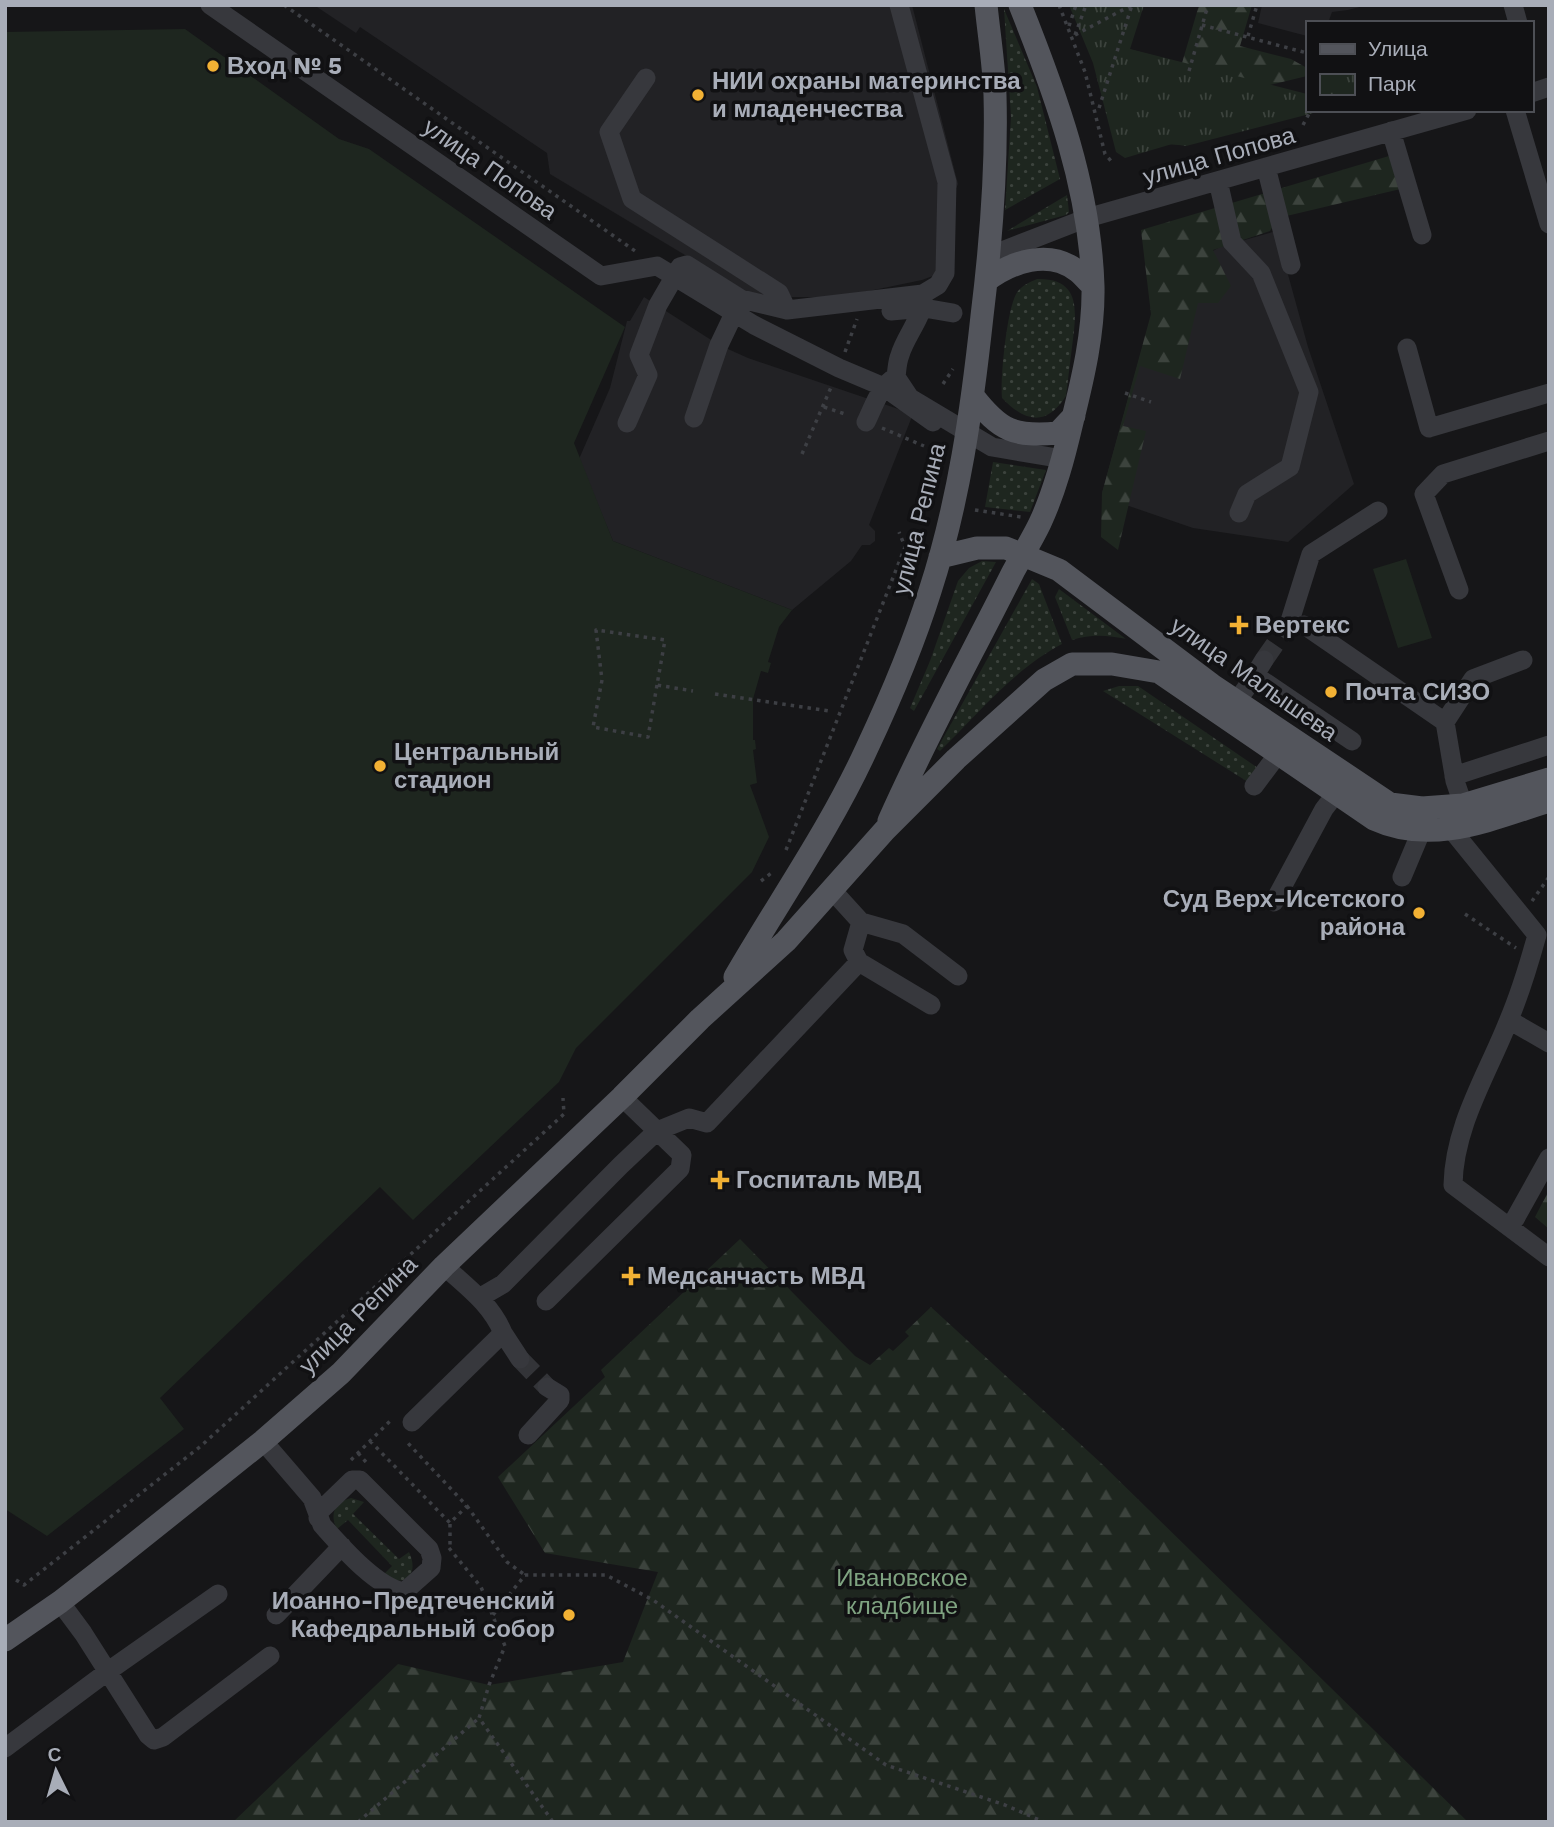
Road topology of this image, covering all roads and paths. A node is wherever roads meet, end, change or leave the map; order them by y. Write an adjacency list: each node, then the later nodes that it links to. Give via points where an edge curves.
1 (210, 5): 32 (street, улица Попова, via 601,276)
2 (284, 5): 32 (path)
3 (899, 5): 36 (street, via 947,182 945,273)
4 (986, 5): 30 (main road, улица Репина, via 995,93)
5 (1020, 5): 27 (main road, улица Репина, via 1061,117)
6 (1059, 5): 13 (path)
7 (1076, 5): 13 (path)
8 (1086, 5): 9 (path, via 1075,35)
9 (1132, 5): 18 (path)
10 (1208, 5): 12 (path)
11 (1257, 5): 14 (path)
12 (1202, 25): 14 (path); 16 (path)
13 (1068, 28): 24 (path, via 1085,72 1105,154)
14 (1248, 36): 15 (path)
15 (1306, 53)
16 (1189, 71)
17 (646, 78): 38 (street, via 608,132 632,199 779,293)
18 (1099, 108)
19 (1310, 112): 22 (path)
20 (1460, 112): 23 (street, улица Попова)
21 (1516, 112): 28 (street)
22 (1303, 125)
23 (1391, 131): 25 (street, улица Попова); 29 (street)
24 (1111, 161)
25 (1266, 167): 26 (street, улица Попова); 31 (street)
26 (1217, 181): 27 (street, улица Попова); 59 (street, via 1232,242 1261,273 1310,392 1290,467 1247,494)
27 (1087, 218): 30 (street, улица Попова); 35 (main road, улица Репина)
28 (1549, 224)
29 (1423, 235)
30 (989, 256): 34 (main road, улица Репина)
31 (1291, 265)
32 (657, 266): 33 (street)
33 (674, 277): 37 (street); 53 (street, via 639,355 648,375)
34 (986, 281): 35 (main road, via 1003,268 1032,260 1055,261 1075,268); 47 (main road, улица Репина)
35 (1093, 286): 49 (main road, улица Репина, via 1088,347)
36 (923, 301): 38 (street); 39 (street); 40 (street); 43 (street)
37 (737, 306): 38 (street); 40 (street); 50 (street)
38 (787, 310)
39 (953, 313)
40 (754, 325): 43 (street, via 839,368)
41 (1407, 348): 46 (street, via 1429,428)
42 (955, 357): 44 (path)
43 (890, 382): 51 (street); 52 (street); 54 (street)
44 (943, 384)
45 (1125, 393): 48 (path)
46 (1549, 393)
47 (973, 396): 49 (main road, via 990,418 1032,436 1058,433); 54 (main road, улица Репина)
48 (1151, 402)
49 (1074, 416): 56 (main road, улица Репина)
50 (694, 418)
51 (866, 422)
52 (933, 422)
53 (627, 424)
54 (967, 433): 56 (street, via 992,447); 63 (main road, улица Репина)
55 (1549, 441): 64 (street, via 1443,474 1424,494)
56 (1063, 459): 62 (main road, улица Репина, via 1040,523)
57 (975, 510): 60 (path)
58 (1378, 512): 72 (street, via 1311,554 1296,624)
59 (1240, 513)
60 (1023, 518)
61 (899, 532): 85 (path, via 905,547)
62 (1023, 554): 63 (main road, улица Малышева, via 1006,548 977,548); 69 (main road, улица Малышева, via 1059,570); 83 (main road, улица Репина)
63 (940, 557): 98 (main road, улица Репина, via 905,661 867,750 821,837)
64 (1459, 590)
65 (1523, 660): 72 (street, via 1473,679)
66 (657, 685): 66 (path, via 665,640 597,630 602,680 593,727 648,737); 67 (path)
67 (693, 691)
68 (715, 694): 71 (path)
69 (1236, 702): 73 (street, via 1259,667); 78 (main road, улица Малышева)
70 (1208, 706): 75 (main road, улица Малышева); 83 (main road, улица Репина, via 1158,672 1121,665 1072,664 1009,709)
71 (829, 711)
72 (1445, 722): 76 (street)
73 (1352, 741)
74 (1549, 745): 76 (street)
75 (1278, 754): 78 (main road, улица Малышева); 79 (street)
76 (1454, 776): 82 (street)
77 (1549, 779): 82 (main road, улица Малышева)
78 (1342, 785): 81 (main road, улица Малышева, via 1390,804); 84 (main road, улица Малышева, via 1384,823); 91 (street, via 1324,809)
79 (1254, 786)
80 (1549, 800): 82 (main road, улица Малышева)
81 (1433, 807): 82 (main road, улица Малышева); 84 (street)
82 (1461, 820): 84 (main road, улица Малышева); 93 (street)
83 (885, 830): 90 (main road, улица Репина)
84 (1420, 832): 87 (street)
85 (783, 857)
86 (779, 868): 89 (path)
87 (1402, 877)
88 (1549, 877): 93 (path)
89 (761, 881)
90 (831, 889): 94 (street); 98 (main road, улица Репина, via 786,940)
91 (1274, 902)
92 (1465, 914): 95 (path)
93 (1522, 916): 95 (street)
94 (861, 922): 96 (street, via 853,950); 97 (street, via 903,934)
95 (1540, 946): 100 (street)
96 (859, 962): 99 (street); 104 (street, via 707,1123 689,1118)
97 (958, 976)
98 (723, 998): 102 (main road, улица Репина)
99 (930, 1005)
100 (1509, 1020): 101 (street); 107 (street, via 1460,1133 1453,1185)
101 (1549, 1043)
102 (622, 1097): 104 (street); 108 (main road, улица Репина)
103 (563, 1098): 124 (path, via 564,1114 201,1446 24,1586)
104 (657, 1131): 109 (street, via 503,1284); 110 (street, via 682,1155 680,1169)
105 (1549, 1158): 106 (street)
106 (1514, 1219)
107 (1549, 1257)
108 (444, 1266): 109 (street); 116 (main road, улица Репина, via 341,1373)
109 (479, 1298): 111 (street, via 496,1316)
110 (546, 1301)
111 (503, 1333): 112 (street); 114 (street)
112 (520, 1359)
113 (547, 1387): 115 (street, via 560,1395 560,1401)
114 (404, 1427): 118 (path)
115 (528, 1435)
116 (263, 1441): 119 (street, via 312,1498); 126 (main road, улица Репина)
117 (370, 1441): 120 (path)
118 (467, 1506): 120 (path); 123 (path, via 507,1562)
119 (318, 1518): 121 (street); 121 (street, via 352,1480 359,1480 429,1549 431,1568 404,1592 393,1590)
120 (450, 1523): 122 (path)
121 (342, 1546): 127 (street)
122 (450, 1549)
123 (525, 1575): 131 (path, via 493,1615 505,1646); 135 (path, via 606,1575 653,1600 886,1766)
124 (16, 1580)
125 (218, 1594): 130 (street)
126 (60, 1602): 128 (main road, улица Репина); 130 (street)
127 (276, 1615)
128 (6, 1638)
129 (270, 1656): 130 (street, via 154,1741)
130 (107, 1672): 132 (street)
131 (479, 1718): 133 (path); 134 (path)
132 (5, 1748)
133 (358, 1822)
134 (552, 1822)
135 (1044, 1822)

